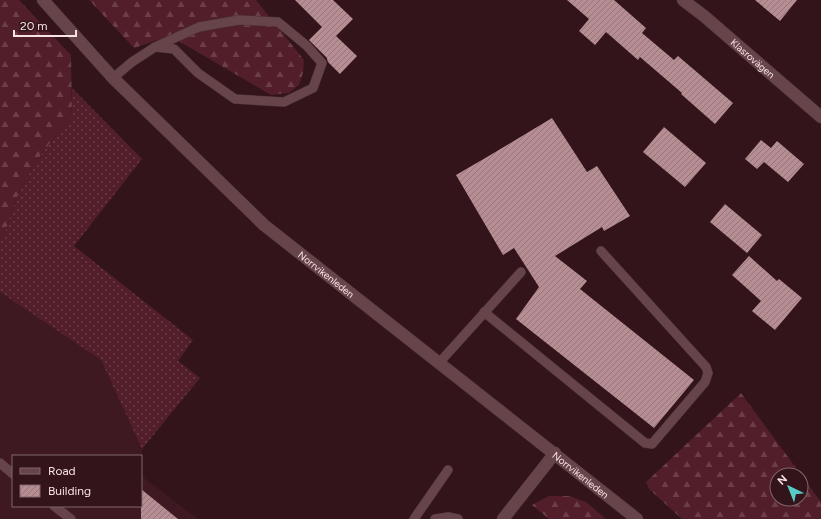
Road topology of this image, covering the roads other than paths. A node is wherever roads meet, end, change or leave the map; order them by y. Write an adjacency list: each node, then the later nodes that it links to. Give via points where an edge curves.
1 (43, 0): 4 (main road, Norrvikenleden)
2 (683, 0): 5 (main road, Klasrovägen)
3 (155, 47): 3 (lane, via 174,49 198,73 235,99 284,102 313,88 322,63 307,46 278,22 239,20 199,27); 4 (lane)
4 (112, 78): 9 (main road, Norrvikenleden, via 264,225)
5 (821, 117)
6 (601, 251): 8 (lane, via 706,367 708,373 705,382 652,444 645,443)
7 (521, 272): 8 (lane)
8 (484, 312): 9 (lane)
9 (439, 363): 10 (main road, Norrvikenleden)
10 (555, 454): 19 (main road); 20 (main road, Norrvikenleden)
11 (0, 464): 13 (lane)
12 (448, 470): 16 (lane)
13 (12, 473)
14 (55, 507): 15 (lane)
15 (71, 519)
16 (414, 519)
17 (435, 519): 18 (lane)
18 (458, 519)
19 (503, 519)
20 (637, 519)

